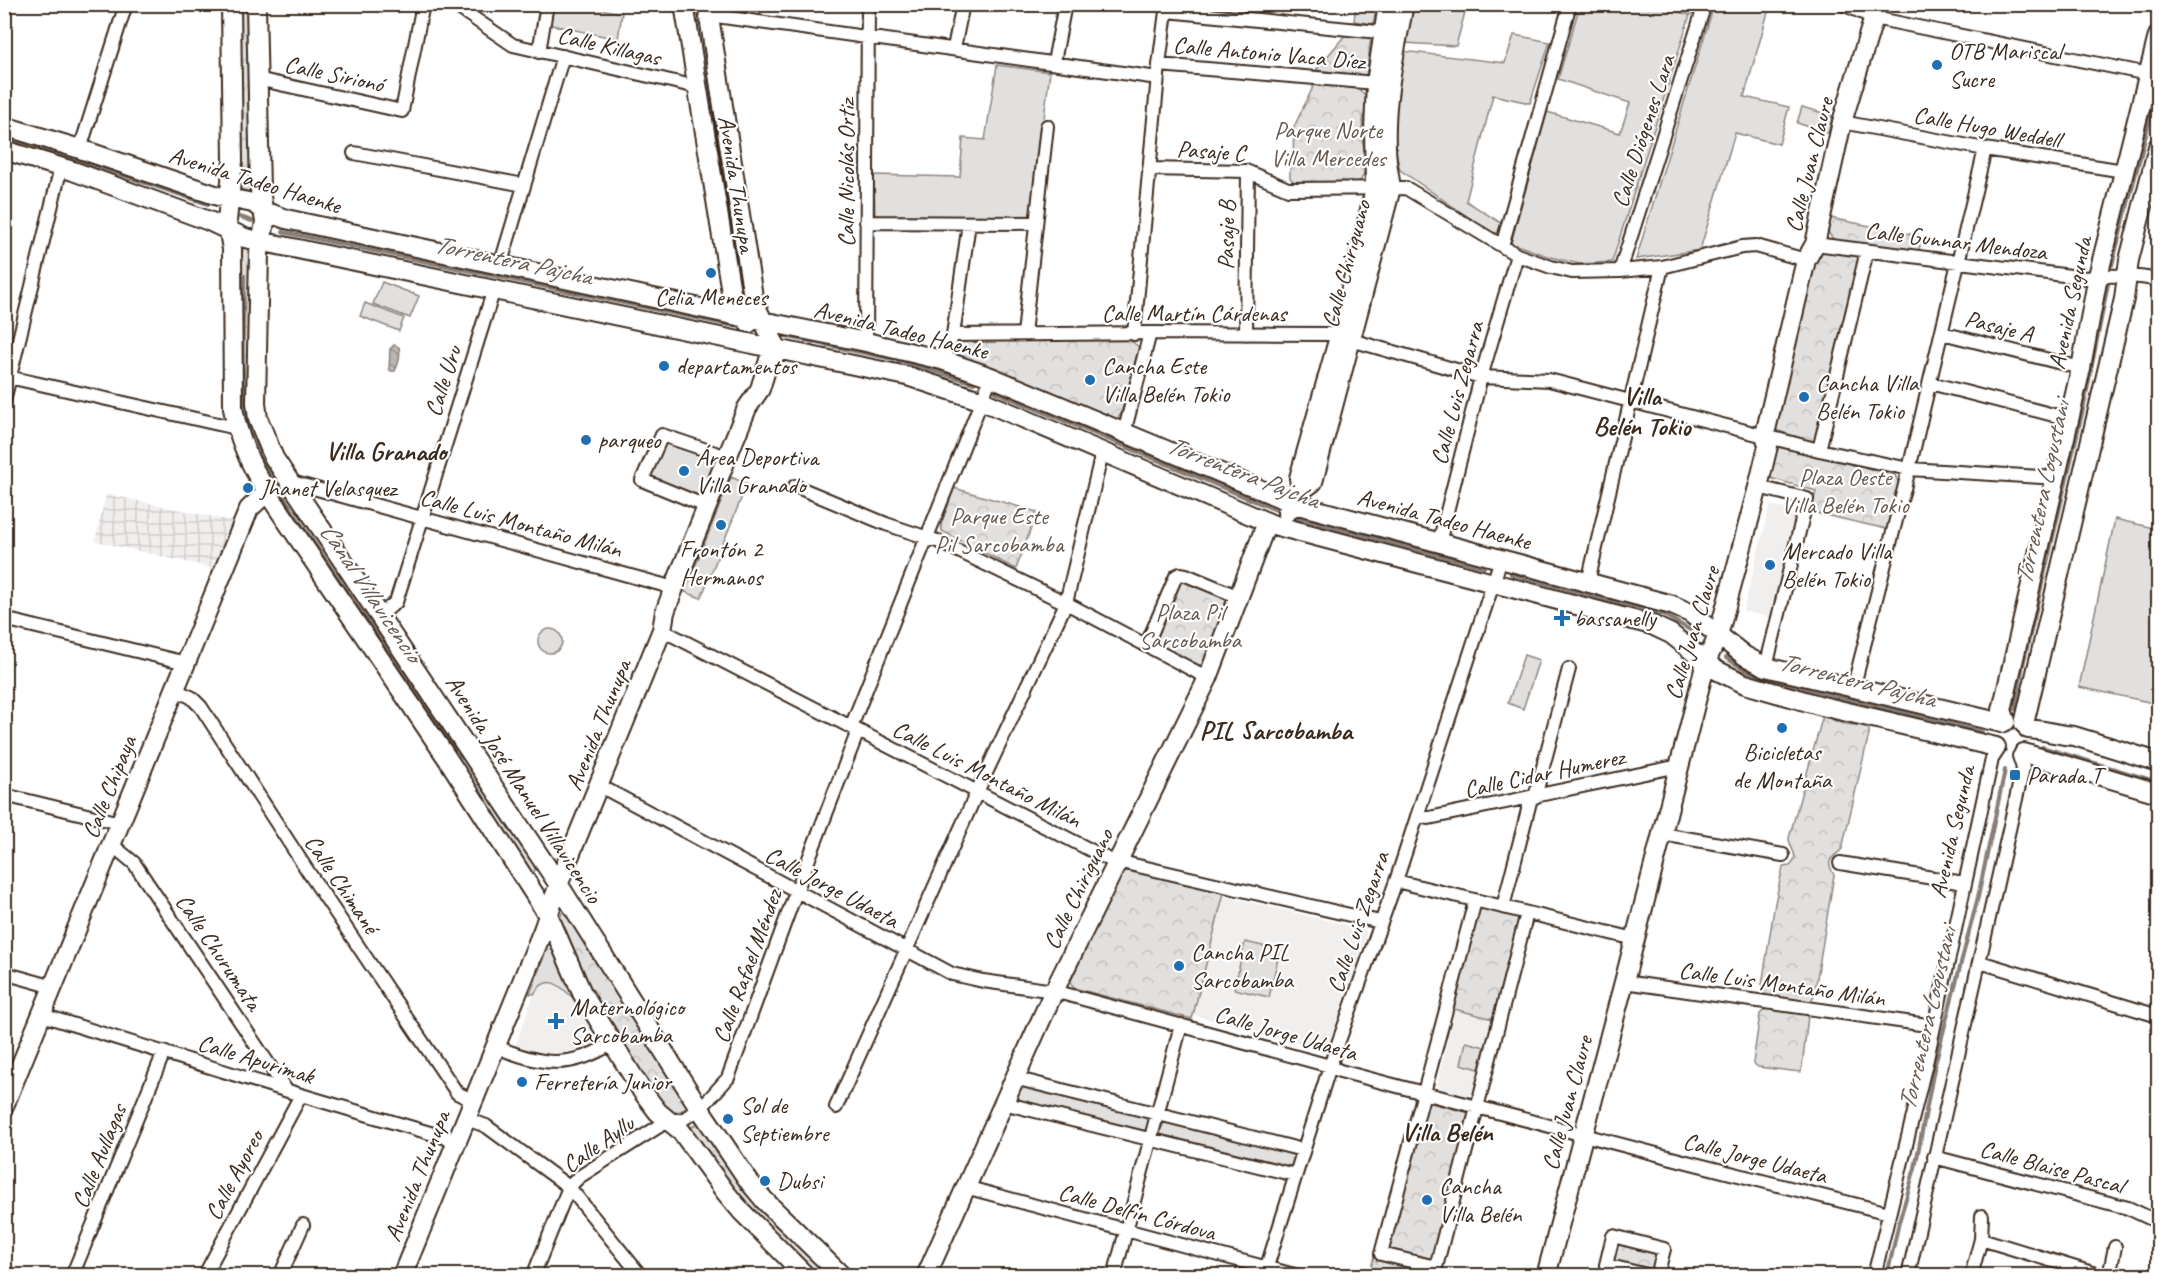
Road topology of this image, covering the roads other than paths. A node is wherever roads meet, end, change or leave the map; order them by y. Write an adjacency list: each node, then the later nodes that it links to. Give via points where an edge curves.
1 (126, 4): 36 (street)
2 (231, 4): 47 (main road, Avenida José Manuel Villavicencio)
3 (256, 4): 29 (main road, Avenida José Manuel Villavicencio)
4 (423, 4): 29 (street, Calle Sirionó, via 402,111)
5 (453, 4): 23 (street, Calle Killagas, via 513,45)
6 (547, 4): 23 (street)
7 (684, 4): 31 (main road, Avenida Thunupa)
8 (868, 4): 20 (street, Calle Nicolás Ortiz)
9 (963, 4): 22 (street)
10 (1065, 4): 25 (street)
11 (1388, 4): 19 (main road, Calle Chiriguano)
12 (1404, 4): 19 (main road, Calle Chiriguano)
13 (1570, 4): 54 (street)
14 (1705, 4): 61 (street, Calle Diógenes Lara)
15 (1843, 4): 18 (street)
16 (1167, 8): 19 (street); 26 (street)
17 (708, 10): 20 (street, Calle Antonio Vaca Díez); 66 (main road, Avenida Thunupa)
18 (1876, 11): 27 (street); 32 (main road, Calle Juan Claure)
19 (1391, 33): 30 (main road, Calle Chiriguano); 46 (main road, Calle Chiriguano, via 1393,58)
20 (867, 36): 22 (street, Calle Antonio Vaca Díez); 49 (street, Calle Nicolás Ortiz)
21 (2158, 36): 27 (main road, Avenida Segunda)
22 (954, 48): 25 (street, Calle Antonio Vaca Díez)
23 (539, 52): 24 (street, Calle Killagas)
24 (563, 56): 31 (street, Calle Killagas); 45 (street)
25 (1054, 62): 28 (street, Calle Antonio Vaca Díez)
26 (1159, 65): 28 (street); 30 (street, Calle Antonio Vaca Díez)
27 (2148, 74): 42 (main road, Avenida Segunda)
28 (1158, 78): 41 (street)
29 (257, 79): 48 (main road, Avenida José Manuel Villavicencio)
30 (1376, 83): 46 (main road, Calle Chiriguano, via 1374,130)
31 (697, 87): 66 (main road, Avenida Thunupa, via 732,298)
32 (1842, 122): 37 (street, Calle Hugo Weddell); 56 (main road, Calle Juan Claure)
33 (4, 126): 36 (main road, Avenida Tadeo Haenke)
34 (1047, 126): 51 (street)
35 (2158, 147): 44 (main road, Avenida Segunda)
36 (80, 149): 47 (main road, Avenida Tadeo Haenke)
37 (1985, 149): 42 (street, Calle Hugo Weddell); 58 (street)
38 (4, 150): 40 (main road, Avenida Tadeo Haenke)
39 (354, 153): 45 (street)
40 (61, 167): 52 (main road, Avenida Tadeo Haenke); 78 (street)
41 (1149, 169): 43 (street, Pasaje C); 70 (street)
42 (2124, 171): 62 (main road, Avenida Segunda)
43 (1248, 172): 46 (street, Pasaje C, via 1288,189); 71 (street, Pasaje B)
44 (2154, 179): 63 (main road, Avenida Segunda, via 2129,260)
45 (524, 185): 59 (street)
46 (1383, 188): 54 (street, Calle Gunnar Mendoza, via 1406,188); 73 (main road, Calle Chiriguano)
47 (230, 198): 48 (main road, Avenida Tadeo Haenke, via 253,203); 52 (main road, Avenida José Manuel Villavicencio)
48 (264, 211): 53 (main road, Avenida José Manuel Villavicencio); 59 (main road, Avenida Tadeo Haenke)
49 (866, 222): 50 (street); 74 (street, Calle Nicolás Ortiz)
50 (969, 223): 51 (street); 72 (street)
51 (1036, 224): 69 (street)
52 (229, 231): 53 (main road, Avenida Tadeo Haenke); 86 (main road, Avenida José Manuel Villavicencio, via 232,408)
53 (261, 241): 65 (main road, Avenida Tadeo Haenke); 94 (main road, Avenida José Manuel Villavicencio, via 256,403 262,432)
54 (1502, 246): 57 (street, Calle Gunnar Mendoza)
55 (1867, 251): 56 (street, Calle Gunnar Mendoza); 58 (street, Calle Gunnar Mendoza); 89 (street)
56 (1810, 252): 60 (street, Calle Gunnar Mendoza, via 1742,247); 88 (main road, Calle Juan Claure)
57 (1517, 255): 61 (street, Calle Gunnar Mendoza, via 1572,272); 79 (street, Calle Luis Zegarra)
58 (1959, 261): 62 (street, Calle Gunnar Mendoza, via 2087,278); 68 (street)
59 (500, 266): 66 (main road, Avenida Tadeo Haenke)
60 (1662, 267): 61 (street, Calle Gunnar Mendoza); 84 (street)
61 (1620, 271)
62 (2098, 276): 63 (street, Calle Gunnar Mendoza); 77 (main road, Avenida Segunda)
63 (2128, 278): 64 (street, Calle Gunnar Mendoza); 121 (main road, Avenida Segunda, via 2107,376)
64 (2158, 280)
65 (494, 289): 75 (main road, Avenida Tadeo Haenke); 100 (street, Calle Uru)
66 (755, 320): 74 (main road, Avenida Tadeo Haenke); 75 (main road, Avenida Thunupa)
67 (1150, 333): 70 (street, Calle Martín Cárdenas); 71 (street, Calle Martín Cárdenas); 87 (street)
68 (1942, 333): 77 (street, Pasaje A); 81 (street)
69 (1024, 334): 70 (street, Calle Martín Cárdenas); 72 (street, Calle Martín Cárdenas)
70 (1134, 334)
71 (1246, 334): 73 (street, Calle Martín Cárdenas, via 1330,334)
72 (953, 335): 76 (street)
73 (1345, 339): 79 (street, Calle Martín Cárdenas); 99 (main road, Calle Chiriguano, via 1313,482)
74 (866, 342): 76 (main road, Avenida Tadeo Haenke)
75 (770, 352): 82 (main road, Avenida Tadeo Haenke, via 907,376); 91 (main road, Avenida Thunupa, via 760,389 747,408)
76 (942, 360): 80 (main road, Avenida Tadeo Haenke)
77 (2081, 368): 85 (main road, Avenida Segunda)
78 (7, 377): 83 (street); 86 (street)
79 (1481, 377): 84 (street, Calle Martín Cárdenas, via 1548,380); 102 (street, Calle Luis Zegarra)
80 (990, 380): 82 (street, Calle Rafael Méndez); 87 (main road, Avenida Tadeo Haenke)
81 (1930, 383): 85 (street); 92 (street)
82 (982, 397): 90 (main road, Avenida Tadeo Haenke); 101 (street, Calle Rafael Méndez)
83 (4, 400)
84 (1631, 400): 88 (street, Calle Martín Cárdenas); 105 (street)
85 (2069, 419): 93 (main road, Avenida Segunda)
86 (236, 428): 97 (main road, Avenida José Manuel Villavicencio)
87 (1124, 433): 99 (main road, Avenida Tadeo Haenke)
88 (1765, 434): 89 (street, Calle Martín Cárdenas); 96 (main road, Calle Juan Claure, via 1768,446)
89 (1819, 450): 92 (street, Calle Martín Cárdenas)
90 (1102, 453): 99 (main road, Avenida Tadeo Haenke); 108 (street)
91 (727, 457): 98 (main road, Avenida Thunupa); 98 (street, via 662,435 642,480)
92 (1909, 469): 93 (street, Calle Martín Cárdenas); 119 (street)
93 (2056, 478): 121 (main road, Avenida Segunda, via 2002,710)
94 (288, 481): 100 (street, Calle Luis Montaño Milán); 109 (main road, Avenida José Manuel Villavicencio)
95 (795, 486): 101 (street)
96 (1758, 487): 112 (main road, Calle Juan Claure); 116 (street, via 1807,499)
97 (267, 492): 115 (main road, Calle Chipaya, via 249,509); 148 (main road, Avenida José Manuel Villavicencio)
98 (708, 507): 106 (main road, Avenida Thunupa)
99 (1285, 512): 102 (main road, Avenida Tadeo Haenke); 104 (main road, Avenida Tadeo Haenke); 107 (main road, Calle Chiriguano)
100 (422, 518): 106 (street, Calle Luis Montaño Milán); 109 (street, Calle Uru, via 396,602)
101 (928, 538): 108 (street); 122 (street, Calle Rafael Méndez)
102 (1439, 543): 103 (main road, Avenida Tadeo Haenke)
103 (1501, 559): 104 (street, Calle Luis Zegarra); 105 (main road, Avenida Tadeo Haenke)
104 (1494, 582): 114 (main road, Avenida Tadeo Haenke, via 1660,628); 134 (street, Calle Luis Zegarra)
105 (1588, 582): 112 (main road, Avenida Tadeo Haenke, via 1672,605 1690,613)
106 (674, 588): 111 (main road, Avenida Thunupa, via 664,612)
107 (1239, 597): 113 (street, via 1186,575 1176,576); 118 (main road, Calle Chiriguano)
108 (1066, 603): 113 (street); 130 (street)
109 (379, 615): 143 (main road, Avenida José Manuel Villavicencio)
110 (4, 619): 115 (street)
111 (662, 630): 122 (street, Calle Luis Montaño Milán); 129 (main road, Avenida Thunupa)
112 (1718, 636): 114 (main road, Calle Juan Claure); 116 (main road, Avenida Tadeo Haenke)
113 (1146, 646): 118 (street)
114 (1706, 662): 124 (main road, Avenida Tadeo Haenke, via 1767,692); 127 (main road, Calle Juan Claure)
115 (186, 663): 120 (main road, Calle Chipaya)
116 (1766, 667): 119 (main road, Avenida Tadeo Haenke)
117 (1569, 669): 133 (street)
118 (1208, 678): 140 (main road, Calle Chiriguano)
119 (1852, 689): 121 (main road, Avenida Tadeo Haenke)
120 (175, 690): 135 (main road, Calle Chipaya); 169 (street, Calle Chimané, via 201,706 457,1093)
121 (2015, 724): 123 (main road, Avenida Tadeo Haenke); 124 (main road, via 1994,735); 125 (main road, via 2030,743)
122 (854, 729): 130 (street, Calle Luis Montaño Milán); 144 (street, Calle Rafael Méndez)
123 (2062, 735): 126 (main road, Avenida Tadeo Haenke); 128 (main road, Avenida Tadeo Haenke, via 2077,745)
124 (1997, 749): 125 (main road, via 2007,756); 142 (street, Avenida Segunda)
125 (2021, 754): 131 (main road); 152 (street, via 2023,768)
126 (2158, 762)
127 (1679, 766): 133 (street, Calle Cidar Humerez); 136 (main road, Calle Juan Claure)
128 (2158, 771)
129 (600, 786): 143 (main road, Avenida Thunupa); 144 (street, Calle Jorge Udaeta)
130 (977, 792): 140 (street, Calle Luis Montaño Milán); 151 (street)
131 (2158, 794)
132 (4, 795): 135 (street)
133 (1533, 798): 134 (street, Calle Cidar Humerez, via 1429,818); 146 (street)
134 (1417, 816): 141 (street, Calle Luis Zegarra)
135 (120, 823): 137 (main road, Calle Chipaya)
136 (1662, 834): 138 (street); 150 (main road, Calle Juan Claure)
137 (111, 844): 155 (main road, Calle Chipaya); 166 (street, Calle Churumata, via 134,863)
138 (1783, 855)
139 (1840, 862): 142 (street)
140 (1118, 863): 149 (street, Calle Luis Montaño Milán); 156 (main road, Calle Chiriguano)
141 (1396, 881): 145 (street); 149 (street, Calle Luis Zegarra)
142 (1964, 883): 160 (street, Avenida Segunda)
143 (559, 885): 148 (main road, Avenida Thunupa); 174 (main road, Avenida José Manuel Villavicencio)
144 (796, 892): 151 (street, Calle Jorge Udaeta); 174 (street, Calle Rafael Méndez, via 728,1078)
145 (1475, 901): 146 (street); 167 (street)
146 (1503, 907): 147 (street)
147 (1527, 913): 150 (street); 173 (street)
148 (549, 917): 161 (main road, Avenida José Manuel Villavicencio, via 582,993); 162 (main road, Avenida Thunupa)
149 (1380, 922): 164 (street, Calle Luis Zegarra)
150 (1635, 939): 154 (main road, Calle Juan Claure)
151 (906, 950): 156 (street, Calle Jorge Udaeta, via 952,974); 172 (street)
152 (1980, 962): 158 (street); 182 (street)
153 (4, 973): 155 (street)
154 (1624, 982): 160 (street, Calle Luis Montaño Milán); 178 (main road, Calle Juan Claure)
155 (54, 987): 157 (main road, Calle Chipaya)
156 (1054, 991): 159 (street, Calle Jorge Udaeta); 165 (main road, Calle Chiriguano)
157 (42, 1015): 163 (street, Calle Apurimak); 171 (main road, Calle Chipaya)
158 (2158, 1016)
159 (1181, 1025): 164 (street, Calle Jorge Udaeta); 175 (street)
160 (1934, 1026): 186 (street, Avenida Segunda)
161 (612, 1043): 162 (street, via 597,1053 564,1063 530,1059); 177 (main road, Avenida José Manuel Villavicencio, via 658,1112)
162 (497, 1047): 169 (main road, Avenida Thunupa)
163 (164, 1052): 166 (street, Calle Apurimak); 196 (street, Calle Aullagas)
164 (1330, 1066): 167 (street, Calle Jorge Udaeta); 181 (street, Calle Luis Zegarra)
165 (1014, 1078): 170 (main road, Calle Chiriguano); 175 (street)
166 (285, 1090): 168 (street, Calle Apurimak)
167 (1423, 1094): 173 (street, Calle Jorge Udaeta); 194 (street, via 1381,1254)
168 (301, 1095): 180 (street, Calle Apurimak); 197 (street, Calle Ayoreo)
169 (474, 1101): 176 (main road, Avenida Thunupa)
170 (1003, 1103): 179 (street); 185 (main road, Calle Chiriguano)
171 (4, 1106)
172 (836, 1107)
173 (1477, 1108): 178 (street, Calle Jorge Udaeta); 194 (street)
174 (700, 1109): 177 (street, Calle Rafael Méndez, via 682,1120); 202 (main road, Avenida José Manuel Villavicencio, via 765,1201)
175 (1157, 1114): 179 (street); 181 (street)
176 (467, 1119): 180 (main road, Avenida Thunupa); 184 (street, via 486,1126)
177 (669, 1120): 184 (street, Calle Ayllu); 195 (main road, Avenida José Manuel Villavicencio, via 742,1212)
178 (1583, 1135): 186 (street, Calle Jorge Udaeta); 206 (main road, Calle Juan Claure)
179 (1150, 1139): 183 (street); 190 (street)
180 (457, 1141): 199 (main road, Avenida Thunupa)
181 (1303, 1150): 183 (street, Calle Luis Zegarra)
182 (1934, 1157): 188 (street, Calle Blaise Pascal, via 2128,1208); 210 (street)
183 (1295, 1175): 193 (street, Calle Luis Zegarra)
184 (569, 1187): 200 (street, Calle Ayllu); 201 (street)
185 (965, 1187): 190 (street, Calle Delfín Córdova); 203 (main road, Calle Chiriguano)
186 (1889, 1213): 209 (street, Avenida Segunda)
187 (1982, 1216): 191 (street)
188 (2158, 1221)
189 (303, 1225): 198 (street)
190 (1126, 1231): 193 (street, Calle Delfín Córdova); 204 (street)
191 (1981, 1239): 211 (street); 212 (street)
192 (2115, 1247): 213 (street)
193 (1265, 1271): 205 (street, Calle Delfín Córdova)
194 (1435, 1271)
195 (803, 1274)
196 (72, 1275)
197 (204, 1275)
198 (280, 1275)
199 (402, 1275)
200 (533, 1275)
201 (641, 1275)
202 (842, 1275)
203 (926, 1275)
204 (1114, 1275)
205 (1299, 1275)
206 (1546, 1275)
207 (1651, 1275): 208 (street, via 1606,1265 1613,1236 1664,1249)
208 (1657, 1275)
209 (1874, 1275)
210 (1908, 1275)
211 (1971, 1275)
212 (2102, 1275)
213 (2109, 1275)

